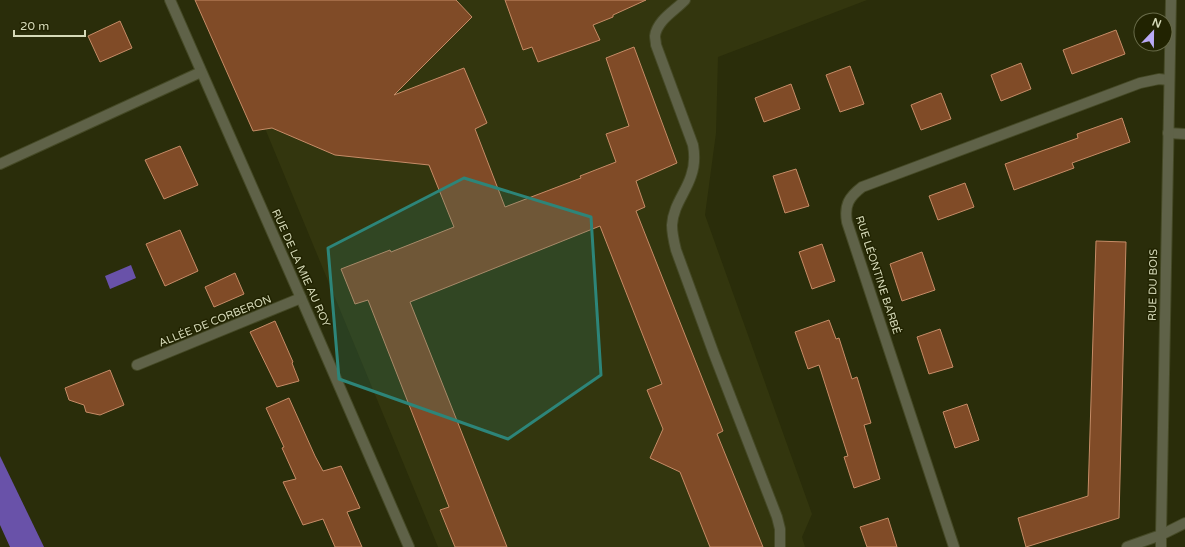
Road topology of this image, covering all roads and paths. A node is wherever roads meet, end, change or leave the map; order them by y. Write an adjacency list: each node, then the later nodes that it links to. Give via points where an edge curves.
1 (170, 0): 4 (street, RUE DE LA MIE AU ROY)
2 (685, 0): 14 (street, via 661,22 655,36 656,45 694,145 695,155 691,177 674,215 673,237 714,354 777,517)
3 (1171, 0): 5 (street, RUE DU BOIS)
4 (201, 72): 8 (street); 9 (street, RUE DE LA MIE AU ROY)
5 (1169, 80): 6 (street, RUE DU BOIS); 15 (street, RUE LÉONTINE BARBÉ, via 1158,79 1124,89 862,187 850,199 847,206 847,222)
6 (1168, 133): 7 (street); 12 (street, RUE DU BOIS)
7 (1185, 134)
8 (0, 164)
9 (301, 298): 10 (street, ALLÉE DE CORBERON); 13 (street, RUE DE LA MIE AU ROY)
10 (137, 366)
11 (1185, 523): 12 (street)
12 (1161, 535): 16 (street); 17 (street, RUE DU BOIS)
13 (408, 547)
14 (780, 547)
15 (954, 547)
16 (1127, 547)
17 (1161, 547)

